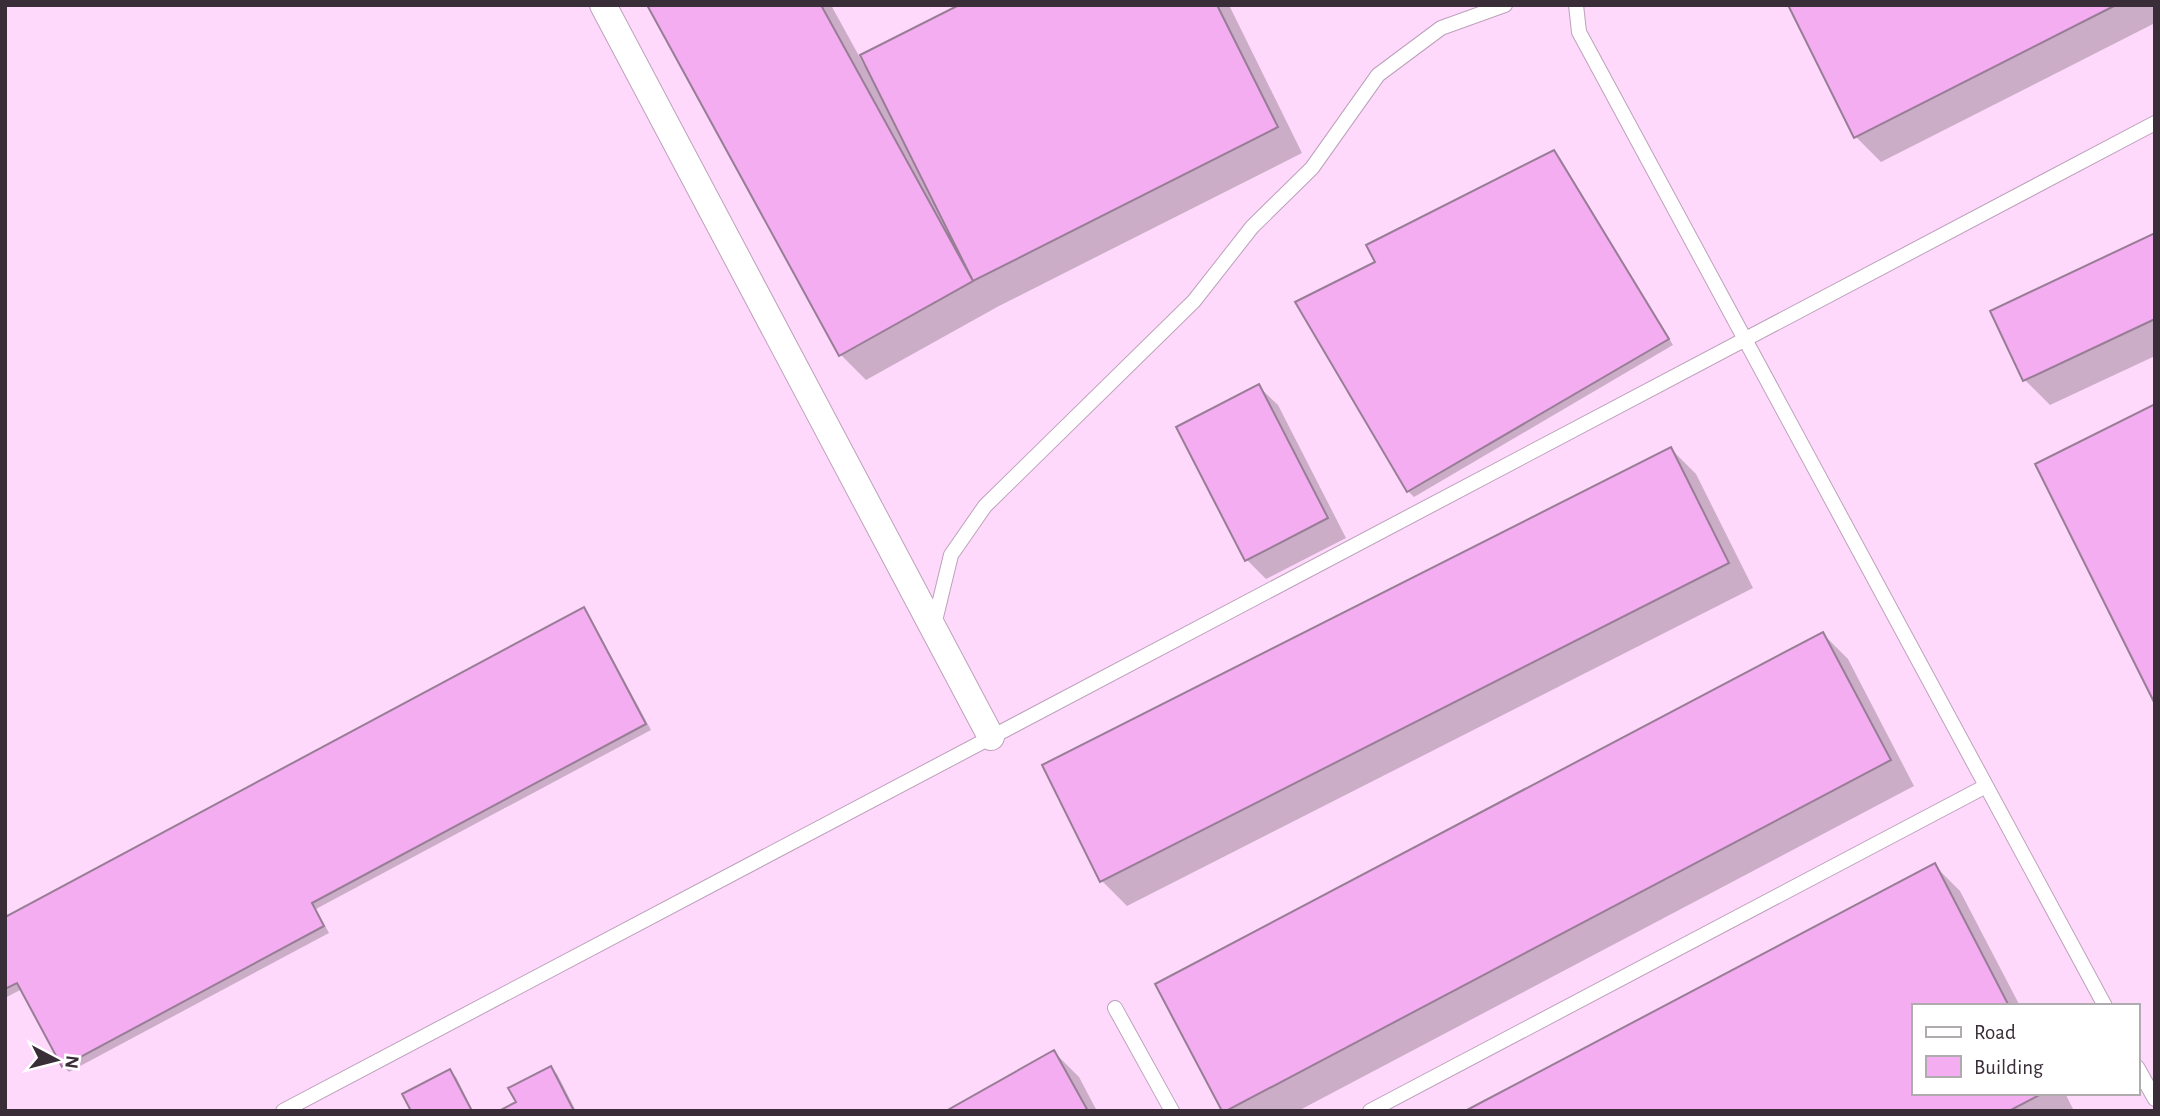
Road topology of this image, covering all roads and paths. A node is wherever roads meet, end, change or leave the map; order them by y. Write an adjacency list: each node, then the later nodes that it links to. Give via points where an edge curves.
1 (603, 5): 6 (street)
2 (1505, 5): 6 (lane, via 1441,28 1378,75 1312,168 1252,227 1194,301 985,506 951,555)
3 (1576, 5): 5 (lane, via 1579,32)
4 (2155, 123): 5 (lane)
5 (1745, 340): 7 (lane); 8 (lane)
6 (933, 628): 7 (street)
7 (991, 737): 13 (lane)
8 (1986, 786): 9 (lane); 15 (lane)
9 (2104, 1004)
10 (1115, 1008): 14 (lane)
11 (2139, 1071): 12 (lane)
12 (2155, 1099)
13 (283, 1111)
14 (1172, 1111)
15 (1370, 1111)

